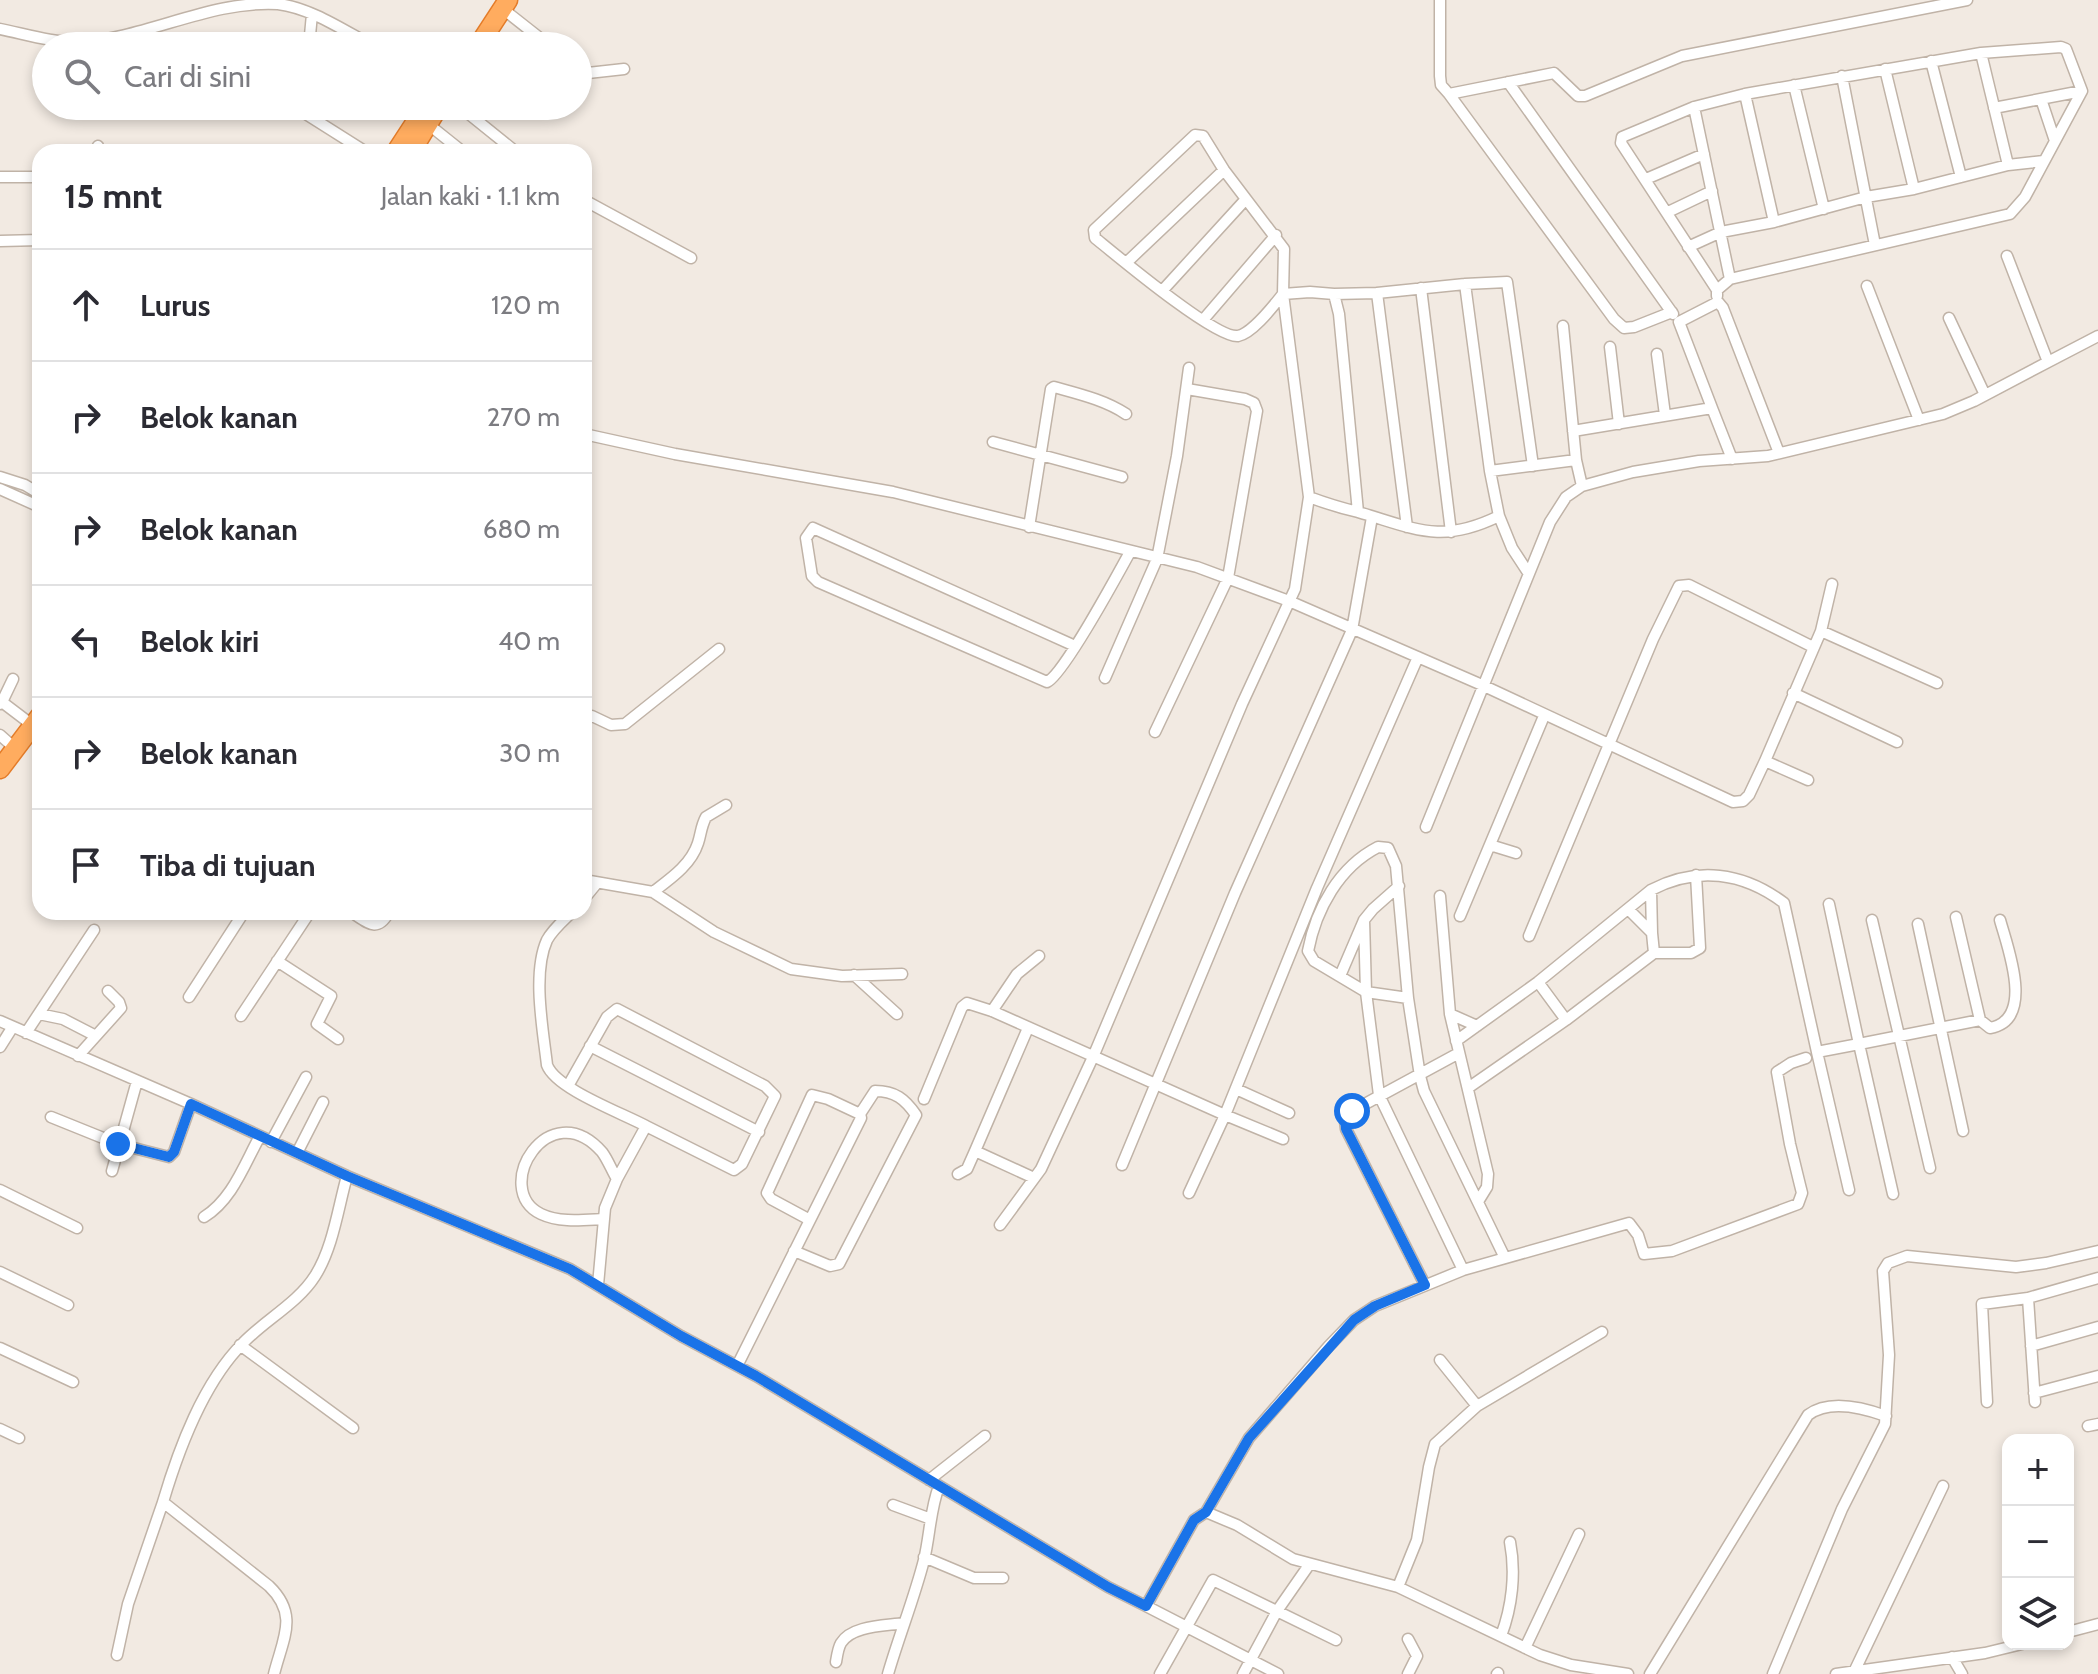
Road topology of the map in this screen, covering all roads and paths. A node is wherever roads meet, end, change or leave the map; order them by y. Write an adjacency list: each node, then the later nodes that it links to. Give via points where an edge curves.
1 (1440, 0): 22 (street, via 1440,76)
2 (1967, 0): 19 (street, via 1682,56 1585,96 1554,73)
3 (502, 3): 9 (highway); 10 (highway); 11 (street)
4 (312, 14): 6 (street, via 276,4 249,4); 7 (street); 8 (street)
5 (0, 29): 12 (street)
6 (128, 32)
7 (310, 32)
8 (346, 32)
9 (477, 32)
10 (486, 32)
11 (534, 32)
12 (32, 34)
13 (1981, 53): 14 (street); 21 (street, via 2063,47); 26 (street)
14 (1931, 61): 16 (street); 44 (street)
15 (624, 69): 17 (street)
16 (1885, 69): 18 (street); 46 (street)
17 (592, 73)
18 (1842, 76): 20 (street); 48 (street)
19 (1508, 82): 22 (street); 72 (street)
20 (1794, 85): 23 (street); 51 (street)
21 (2082, 91): 24 (street); 32 (street)
22 (1449, 94): 72 (street, via 1614,319 1624,328 1634,327)
23 (1745, 94): 25 (street); 53 (street)
24 (2041, 99): 26 (street); 32 (street)
25 (1694, 107): 38 (street); 45 (street, via 1622,137)
26 (1994, 108): 40 (street)
27 (315, 120): 33 (street)
28 (423, 120): 34 (highway)
29 (425, 120): 35 (highway)
30 (432, 120): 36 (street)
31 (476, 120): 37 (street)
32 (2055, 141): 39 (street)
33 (353, 144)
34 (403, 144)
35 (414, 144)
36 (455, 144)
37 (506, 144)
38 (1704, 154): 45 (street); 47 (street)
39 (2044, 161): 40 (street); 58 (street, via 2010,214)
40 (2008, 165): 44 (street)
41 (1224, 170): 49 (street); 62 (street); 62 (street, via 1203,136 1195,135 1145,180 1094,230 1095,238)
42 (0, 177): 43 (street)
43 (32, 177)
44 (1961, 177): 46 (street)
45 (1646, 179): 52 (street)
46 (1914, 189): 48 (street)
47 (1712, 191): 52 (street); 54 (street)
48 (1866, 197): 51 (street); 58 (street)
49 (1246, 199): 55 (street); 67 (street)
50 (592, 204): 61 (street)
51 (1824, 209): 53 (street)
52 (1668, 212): 59 (street)
53 (1774, 222): 54 (street)
54 (1721, 232): 59 (street); 63 (street)
55 (1276, 235): 69 (street, via 1285,258); 74 (street)
56 (32, 240): 57 (street)
57 (0, 241)
58 (1875, 245): 63 (street)
59 (1688, 247): 71 (street)
60 (2007, 256): 80 (street)
61 (691, 258)
62 (1126, 263): 67 (street)
63 (1730, 279): 71 (street)
64 (1465, 284): 66 (street); 96 (street, via 1508,283); 97 (street)
65 (1867, 286): 87 (street)
66 (1421, 288): 68 (street); 110 (street)
67 (1162, 291): 74 (street)
68 (1377, 293): 70 (street); 109 (street)
69 (1283, 294): 70 (street); 74 (street, via 1239,336); 103 (street)
70 (1334, 294): 105 (street)
71 (1717, 296): 75 (street); 92 (street)
72 (1672, 312): 75 (street)
73 (1949, 318): 83 (street)
74 (1203, 320)
75 (1679, 322): 84 (street)
76 (1563, 326): 89 (street)
77 (2098, 336): 80 (street)
78 (1610, 347): 88 (street)
79 (1657, 354): 86 (street)
80 (2048, 362): 83 (street)
81 (1189, 368): 82 (street)
82 (1187, 389): 112 (street); 114 (street, via 1245,399 1257,411)
83 (1985, 395): 87 (street)
84 (1712, 408): 86 (street); 94 (street)
85 (1126, 414): 93 (street, via 1054,387)
86 (1665, 415): 88 (street)
87 (1919, 420): 92 (street)
88 (1619, 424): 89 (street)
89 (1573, 431): 95 (street)
90 (592, 436): 108 (street, via 893,492)
91 (993, 442): 93 (street)
92 (1779, 453): 94 (street)
93 (1040, 456): 99 (street); 108 (street)
94 (1732, 459): 100 (street, via 1633,472)
95 (1576, 460): 96 (street); 100 (street)
96 (1533, 466): 97 (street)
97 (1490, 471): 106 (street)
98 (0, 477): 102 (street)
99 (1122, 477)
100 (1582, 486): 113 (street, via 1554,514)
101 (0, 489): 104 (street)
102 (32, 489)
103 (1309, 497): 105 (street); 116 (street)
104 (32, 503)
105 (1358, 512): 107 (street)
106 (1499, 516): 110 (street); 113 (street)
107 (1372, 517): 109 (street); 117 (street)
108 (1029, 527): 111 (street)
109 (1407, 527): 110 (street)
110 (1451, 532)
111 (1130, 552): 112 (street); 119 (street)
112 (1157, 559): 114 (street); 123 (street)
113 (1529, 574): 126 (street)
114 (1228, 578): 116 (street); 134 (street)
115 (1832, 584): 118 (street)
116 (1289, 601): 117 (street); 202 (street)
117 (1352, 630): 122 (street); 207 (street)
118 (1821, 631): 120 (street); 125 (street)
119 (1075, 646): 119 (street, via 813,528 808,533 812,576 818,582 1044,682 1055,678)
120 (1813, 647): 127 (street); 137 (street, via 1689,585 1679,586)
121 (719, 649): 129 (street, via 625,724 611,725)
122 (1418, 657): 126 (street); 210 (street)
123 (1105, 678)
124 (13, 679): 128 (street)
125 (1937, 683)
126 (1482, 685): 130 (street); 142 (street)
127 (1793, 693): 135 (street); 138 (street)
128 (1, 702): 131 (street)
129 (592, 716)
130 (1544, 716): 137 (street); 143 (street)
131 (32, 718)
132 (32, 720): 136 (highway)
133 (32, 721): 139 (highway)
134 (1155, 732)
135 (1897, 742)
136 (3, 744)
137 (1609, 746): 138 (street, via 1736,803 1749,795); 168 (street)
138 (1765, 761): 140 (street)
139 (0, 769)
140 (1808, 780)
141 (726, 805): 151 (street, via 706,817 691,857)
142 (1426, 827)
143 (1490, 845): 144 (street); 155 (street)
144 (1516, 853)
145 (1696, 875): 150 (street); 169 (street, via 1700,948); 200 (street, via 1740,879 1784,903)
146 (592, 882): 147 (street)
147 (597, 883): 149 (street); 151 (street)
148 (1399, 886): 162 (street); 174 (street, via 1392,853 1378,847 1327,895 1308,951 1314,961); 179 (street)
149 (592, 889)
150 (1651, 890): 154 (street); 167 (street)
151 (653, 892): 173 (street, via 714,932 791,969)
152 (1440, 896): 183 (street)
153 (1829, 904): 196 (street)
154 (1628, 909): 167 (street); 175 (street)
155 (1460, 916)
156 (1956, 917): 186 (street)
157 (239, 920): 178 (street)
158 (305, 920): 171 (street)
159 (364, 920): 160 (street, via 378,925)
160 (385, 920)
161 (565, 920): 208 (street, via 548,939 541,1011 547,1065)
162 (1364, 920): 174 (street); 177 (street)
163 (1872, 920): 194 (street)
164 (2000, 920): 186 (street, via 2017,992 2002,1023 1990,1028)
165 (1918, 924): 191 (street)
166 (94, 930): 181 (street)
167 (1652, 933): 169 (street)
168 (1529, 936)
169 (1654, 953): 185 (street)
170 (1039, 956): 180 (street, via 1017,974)
171 (277, 961): 184 (street); 195 (street, via 331,996 316,1021)
172 (902, 974): 173 (street)
173 (854, 975): 182 (street)
174 (1340, 976): 177 (street)
175 (1538, 982): 185 (street); 188 (street)
176 (108, 991): 193 (street, via 121,1008)
177 (1366, 992): 179 (street); 211 (street)
178 (189, 997)
179 (1408, 998): 204 (street)
180 (992, 1011): 190 (street); 212 (street, via 967,1003 962,1007)
181 (39, 1014): 192 (street); 193 (street)
182 (897, 1014)
183 (1450, 1014): 188 (street); 199 (street)
184 (241, 1016)
185 (1566, 1020): 209 (street)
186 (1980, 1020): 191 (street)
187 (0, 1021): 189 (street)
188 (1477, 1026): 199 (street)
189 (12, 1028): 192 (street); 198 (street)
190 (1028, 1028): 202 (street); 226 (street)
191 (1941, 1028): 194 (street); 220 (street)
192 (26, 1033): 201 (street)
193 (96, 1036): 201 (street)
194 (1901, 1036): 196 (street); 229 (street)
195 (338, 1039)
196 (1859, 1044): 200 (street); 238 (street)
197 (590, 1046): 208 (street); 221 (street); 221 (street, via 611,1012 621,1011 770,1088 774,1101)
198 (0, 1047)
199 (1458, 1047): 204 (street); 209 (street)
200 (1817, 1052): 236 (street)
201 (78, 1056): 206 (street)
202 (1093, 1057): 207 (street); 233 (street)
203 (1806, 1058): 247 (street, via 1777,1072 1802,1193 1798,1204 1665,1252 1644,1254 1629,1223)
204 (1420, 1076): 211 (street); 239 (street)
205 (306, 1077): 224 (street)
206 (137, 1081): 214 (street); 225 (street)
207 (1155, 1084): 217 (street); 228 (street)
208 (568, 1086): 219 (street)
209 (1468, 1088): 239 (street, via 1488,1174)
210 (1236, 1089): 215 (street); 217 (street)
211 (1379, 1095): 248 (street); 252 (street, via 1352,1111 1346,1129)
212 (924, 1099)
213 (323, 1102): 227 (street)
214 (191, 1104): 222 (street); 225 (street, via 169,1157)
215 (1289, 1113)
216 (860, 1114): 242 (street); 242 (street, via 812,1095 767,1189 771,1199); 245 (street, via 875,1091 887,1091 916,1115 839,1264 830,1266)
217 (1225, 1115): 223 (street); 237 (street)
218 (51, 1117): 225 (street)
219 (646, 1126): 221 (street, via 734,1170); 234 (street)
220 (1963, 1131)
221 (759, 1132)
222 (260, 1136): 224 (street); 240 (street, via 223,1203)
223 (1283, 1139)
224 (271, 1142): 227 (street)
225 (118, 1144): 230 (street)
226 (975, 1151): 231 (street, via 967,1169); 233 (street)
227 (297, 1153): 232 (street)
228 (1122, 1165)
229 (1930, 1168)
230 (112, 1171)
231 (958, 1174)
232 (347, 1176): 251 (street, via 544,1257); 257 (street, via 325,1256 313,1279)
233 (1034, 1178): 243 (street)
234 (617, 1179): 241 (street); 241 (street, via 604,1154 589,1141 556,1132 529,1156 522,1175 521,1191 528,1205 555,1219)
235 (0, 1190): 244 (street)
236 (1849, 1190)
237 (1189, 1193)
238 (1893, 1194)
239 (1479, 1200): 247 (street)
240 (204, 1217)
241 (603, 1219): 251 (street)
242 (810, 1220): 245 (street)
243 (1000, 1225)
244 (77, 1228)
245 (794, 1251): 261 (street)
246 (2098, 1251): 266 (street, via 2016,1267 1907,1256 1888,1263 1883,1271 1889,1355)
247 (1504, 1256): 248 (street)
248 (1463, 1270): 252 (street)
249 (0, 1272): 254 (street)
250 (2098, 1278): 253 (street)
251 (598, 1285): 261 (street)
252 (1425, 1285): 275 (street, via 1354,1320 1249,1438)
253 (2028, 1298): 258 (street); 264 (street, via 1982,1304)
254 (68, 1305)
255 (2098, 1327): 258 (street)
256 (1602, 1332): 265 (street)
257 (240, 1345): 267 (street); 273 (street, via 193,1420)
258 (2031, 1346): 262 (street, via 2034,1398)
259 (0, 1348): 263 (street)
260 (1440, 1360): 265 (street)
261 (737, 1366): 271 (street)
262 (2098, 1376)
263 (73, 1382)
264 (1987, 1402)
265 (1477, 1406): 282 (street, via 1433,1448 1417,1540)
266 (1886, 1416): 306 (street, via 1846,1407 1817,1409 1808,1415); 307 (street)
267 (353, 1428)
268 (0, 1429): 270 (street)
269 (985, 1436): 271 (street)
270 (19, 1438)
271 (934, 1483): 276 (street); 283 (street)
272 (1943, 1486): 298 (street)
273 (163, 1502): 294 (street); 300 (street, via 283,1601 288,1621)
274 (893, 1505): 276 (street)
275 (1206, 1512): 280 (street); 283 (street, via 1194,1520)
276 (931, 1519): 279 (street)
277 (1579, 1534): 292 (street)
278 (1510, 1542): 289 (street, via 1510,1613)
279 (924, 1557): 281 (street, via 974,1578); 285 (street)
280 (1309, 1565): 282 (street); 284 (street)
281 (1003, 1578)
282 (1398, 1587): 289 (street)
283 (1146, 1606): 287 (street)
284 (1277, 1611): 287 (street, via 1213,1580); 291 (street); 296 (street)
285 (904, 1623): 297 (street, via 848,1636); 301 (street)
286 (2098, 1624): 288 (street)
287 (1185, 1628): 296 (street); 302 (street)
288 (2074, 1630)
289 (1501, 1636): 292 (street)
290 (1408, 1639): 305 (street, via 1417,1656)
291 (1336, 1640)
292 (1525, 1648): 299 (street, via 1571,1665)
293 (2002, 1648): 295 (street)
294 (117, 1655)
295 (1952, 1657): 298 (street); 309 (street)
296 (1250, 1661): 303 (street); 304 (street)
297 (836, 1662)
298 (1854, 1672): 308 (street)
299 (1622, 1673)
300 (274, 1674)
301 (888, 1674)
302 (1160, 1674)
303 (1243, 1674)
304 (1278, 1674)
305 (1408, 1674)
306 (1650, 1674)
307 (1773, 1674)
308 (1836, 1674)
309 (1962, 1674)

